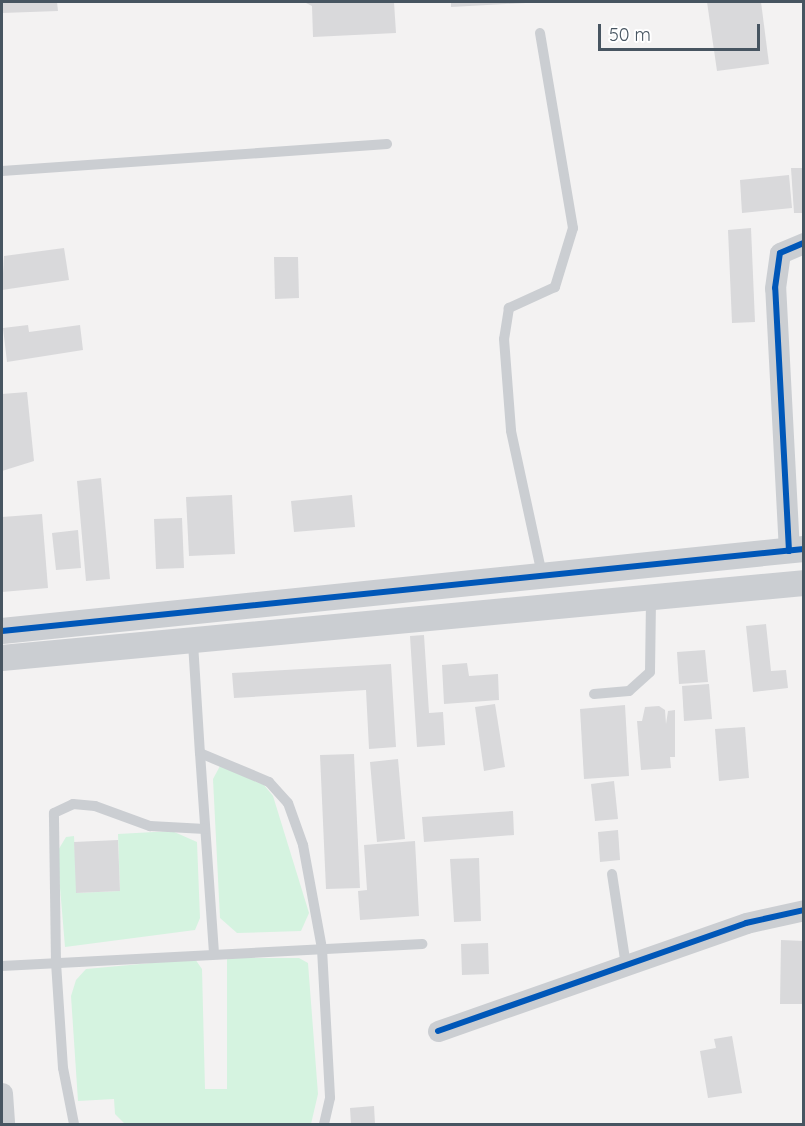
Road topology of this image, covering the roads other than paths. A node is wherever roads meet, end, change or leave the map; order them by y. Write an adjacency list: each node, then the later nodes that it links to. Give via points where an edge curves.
1 (540, 33): 6 (lane, via 573,228 555,287 509,308 504,339 511,431)
2 (387, 144): 3 (lane)
3 (2, 171)
4 (804, 243): 5 (street, via 780,254 775,288)
5 (796, 550): 6 (street)
6 (542, 574): 9 (street)
7 (804, 584): 8 (street)
8 (651, 598): 10 (street); 12 (lane, via 650,672 629,691)
9 (2, 631)
10 (193, 643): 11 (street); 13 (lane)
11 (2, 658)
12 (594, 694)
13 (200, 753): 14 (lane); 18 (lane, via 240,765 269,782 288,803 303,845)
14 (205, 829): 19 (lane); 20 (lane, via 150,825 95,806 73,804 54,813)
15 (612, 874): 21 (lane)
16 (804, 910): 21 (street, via 746,923)
17 (422, 944): 18 (lane)
18 (322, 949): 19 (lane); 27 (lane, via 330,1098)
19 (214, 953): 20 (lane)
20 (56, 963): 22 (lane); 26 (lane, via 63,1068)
21 (626, 965): 23 (street)
22 (2, 966)
23 (438, 1031)
24 (2, 1093): 25 (street)
25 (4, 1125)
26 (74, 1125)
27 (324, 1125)

